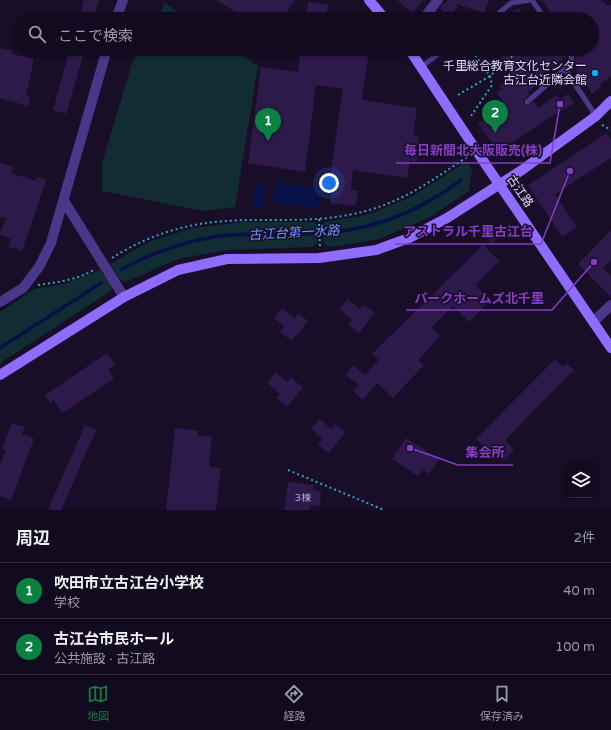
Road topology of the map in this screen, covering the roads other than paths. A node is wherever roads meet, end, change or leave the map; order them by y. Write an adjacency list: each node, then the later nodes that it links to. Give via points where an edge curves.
1 (124, 0): 5 (street)
2 (369, 0): 6 (street)
3 (438, 0): 7 (street)
4 (532, 0): 8 (lane, via 511,3); 9 (lane)
5 (119, 12)
6 (379, 12)
7 (428, 12)
8 (500, 12)
9 (540, 12)
10 (105, 56): 20 (street)
11 (414, 56): 14 (street, 古江路)
12 (436, 56): 14 (lane)
13 (570, 56): 15 (lane, via 572,58)
14 (421, 67): 19 (street, 古江路)
15 (565, 69): 17 (lane); 18 (lane)
16 (611, 101): 18 (street)
17 (527, 102)
18 (596, 116): 19 (street)
19 (500, 184): 21 (street, via 447,218 409,238 376,250 319,258 227,259 178,270); 24 (street, 古江路)
20 (64, 201): 21 (street); 22 (street, via 51,243 39,268 23,288)
21 (124, 297): 26 (street)
22 (0, 302)
23 (611, 305): 24 (street)
24 (593, 322): 25 (street, 古江路)
25 (611, 348)
26 (0, 375)

